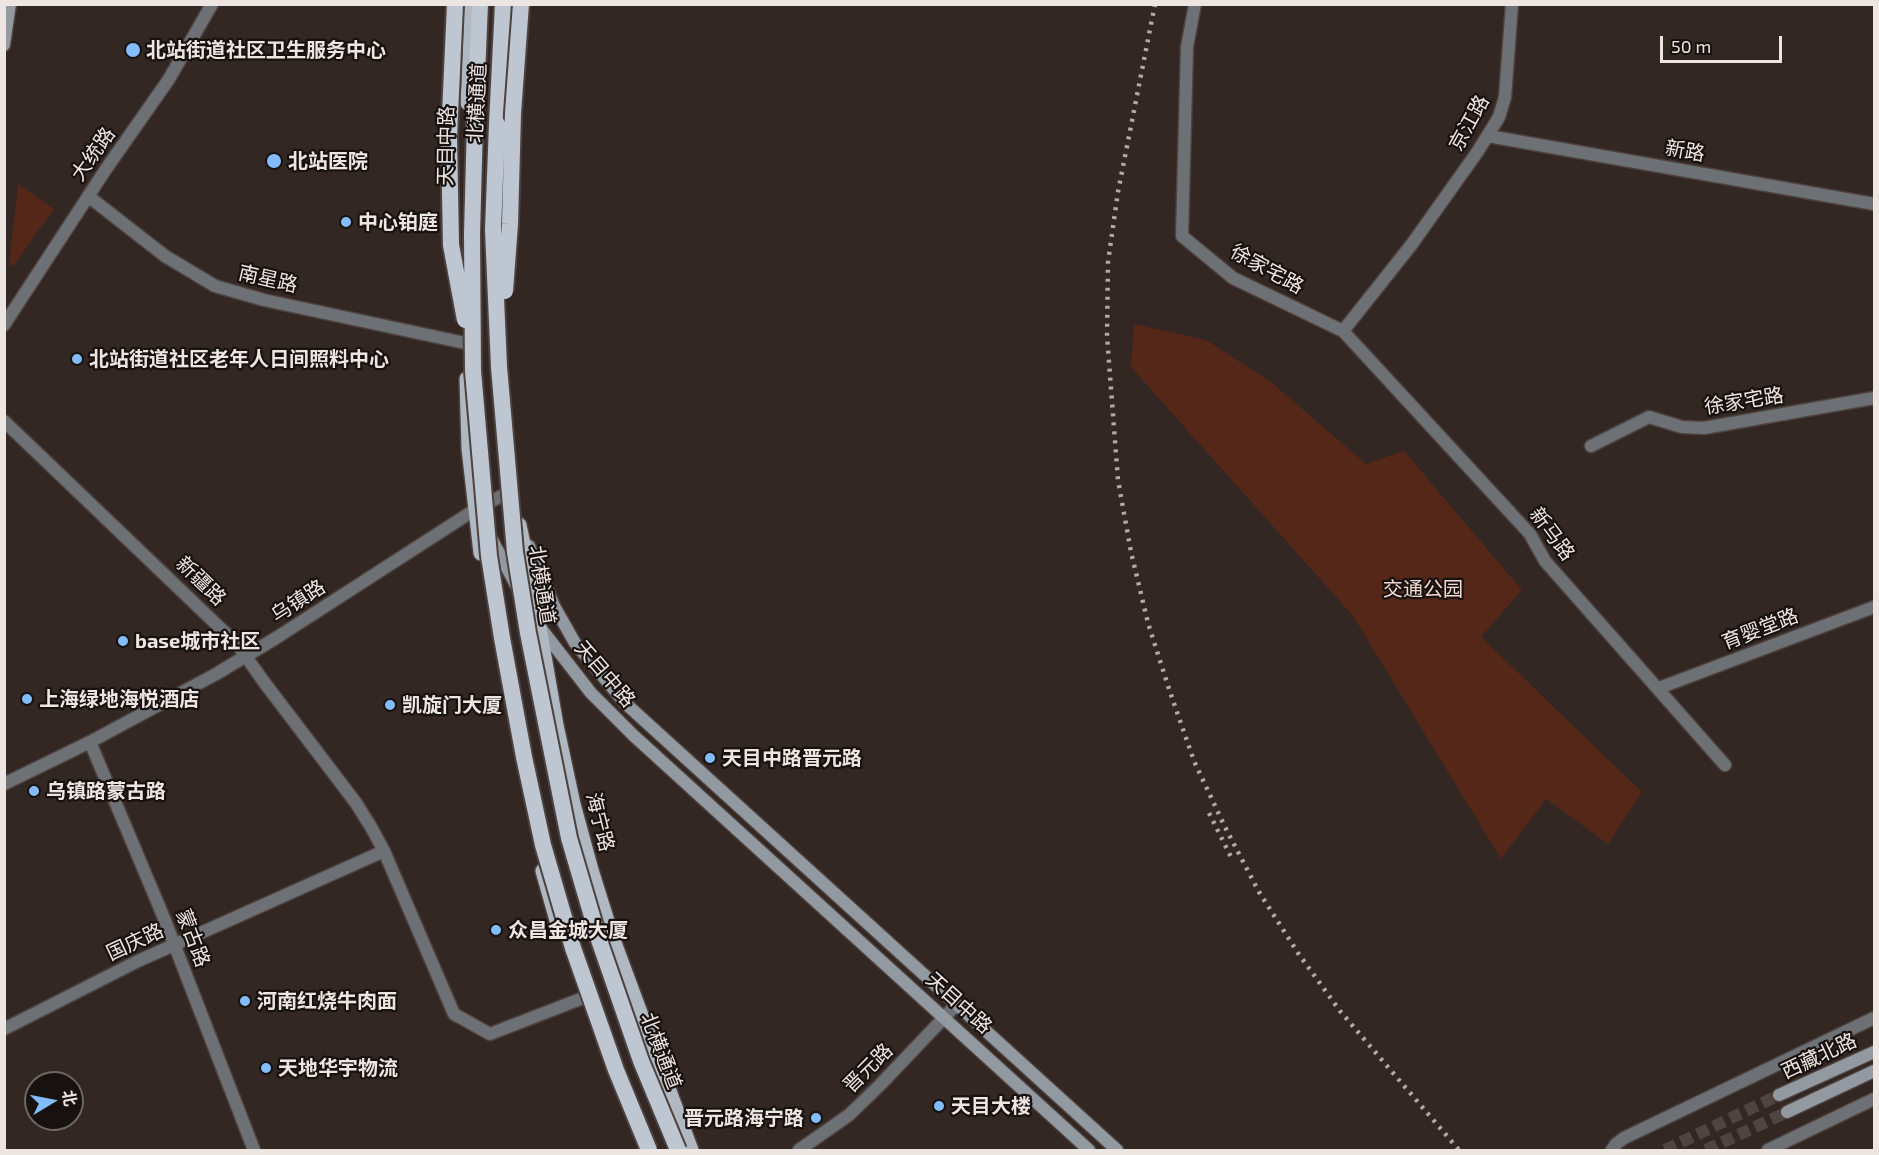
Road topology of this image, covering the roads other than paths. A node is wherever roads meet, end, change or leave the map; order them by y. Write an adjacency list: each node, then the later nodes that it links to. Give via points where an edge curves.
1 (10, 4): 11 (main road)
2 (212, 4): 13 (street, 大统路, via 169,79)
3 (455, 4): 19 (highway, bridge, via 449,137 451,245)
4 (472, 4): 17 (main road, 天目中路)
5 (480, 4): 19 (highway, 北横通道, bridge, via 472,234)
6 (503, 4): 18 (highway, 北横通道, bridge, via 493,230)
7 (512, 4): 23 (main road, 天目中路, via 501,248)
8 (521, 4): 18 (highway, bridge)
9 (1195, 4): 16 (street, 徐家宅路, via 1187,47 1182,236 1233,278)
10 (1512, 4): 12 (street, 京江路, via 1505,97)
11 (4, 45)
12 (1488, 136): 14 (street, 新路); 16 (street, 京江路, via 1412,244)
13 (88, 196): 15 (street, 大统路); 17 (street, 南星路, via 165,256 215,286)
14 (1875, 204)
15 (4, 325)
16 (1343, 331): 28 (street, 新马路, via 1530,534 1545,561)
17 (465, 343): 24 (main road, 天目中路, via 469,449)
18 (499, 367): 47 (highway, 北横通道, bridge, via 515,552 569,838 618,995)
19 (473, 371): 46 (highway, 北横通道, bridge, via 489,556 543,845 581,970)
20 (1875, 398): 22 (street, 徐家宅路, via 1704,428 1682,427 1649,417)
21 (4, 421): 27 (street, 新疆路, via 226,631)
22 (1591, 446)
23 (511, 492): 24 (street, 乌镇路); 26 (main road, 海宁路); 35 (main road, 天目中路, via 554,606 575,643 606,682 645,722)
24 (476, 509): 26 (main road, 天目中路); 27 (street, 乌镇路); 34 (main road, via 493,628 530,816 550,900)
25 (1875, 607): 28 (street, 育婴堂路)
26 (538, 624): 36 (main road, 天目中路, via 591,693 626,729); 48 (main road, 海宁路, via 573,804 591,870)
27 (246, 656): 29 (street, 乌镇路); 32 (street, 新疆路, via 356,803)
28 (1659, 688): 30 (street, 新马路)
29 (90, 741): 31 (street, 乌镇路); 33 (street, 蒙古路)
30 (1725, 765)
31 (4, 784)
32 (384, 851): 33 (street, 国庆路); 34 (street, 新疆路, via 454,1014 489,1034)
33 (174, 945): 38 (street, 国庆路); 44 (street, 蒙古路)
34 (583, 998): 45 (main road)
35 (957, 1004): 36 (street, 晋元路); 51 (main road, 天目中路)
36 (944, 1017): 49 (street, 晋元路, via 880,1086); 50 (main road, 天目中路)
37 (1875, 1018): 52 (street, via 1624,1138)
38 (4, 1029)
39 (1875, 1052): 41 (main road, 西藏北路)
40 (1875, 1071): 43 (main road, 西藏北路)
41 (1779, 1095)
42 (1875, 1099): 53 (street)
43 (1787, 1112)
44 (254, 1150)
45 (640, 1150)
46 (649, 1150)
47 (678, 1150)
48 (691, 1150)
49 (800, 1150)
50 (1089, 1150)
51 (1117, 1150)
52 (1612, 1150)
53 (1768, 1150)

